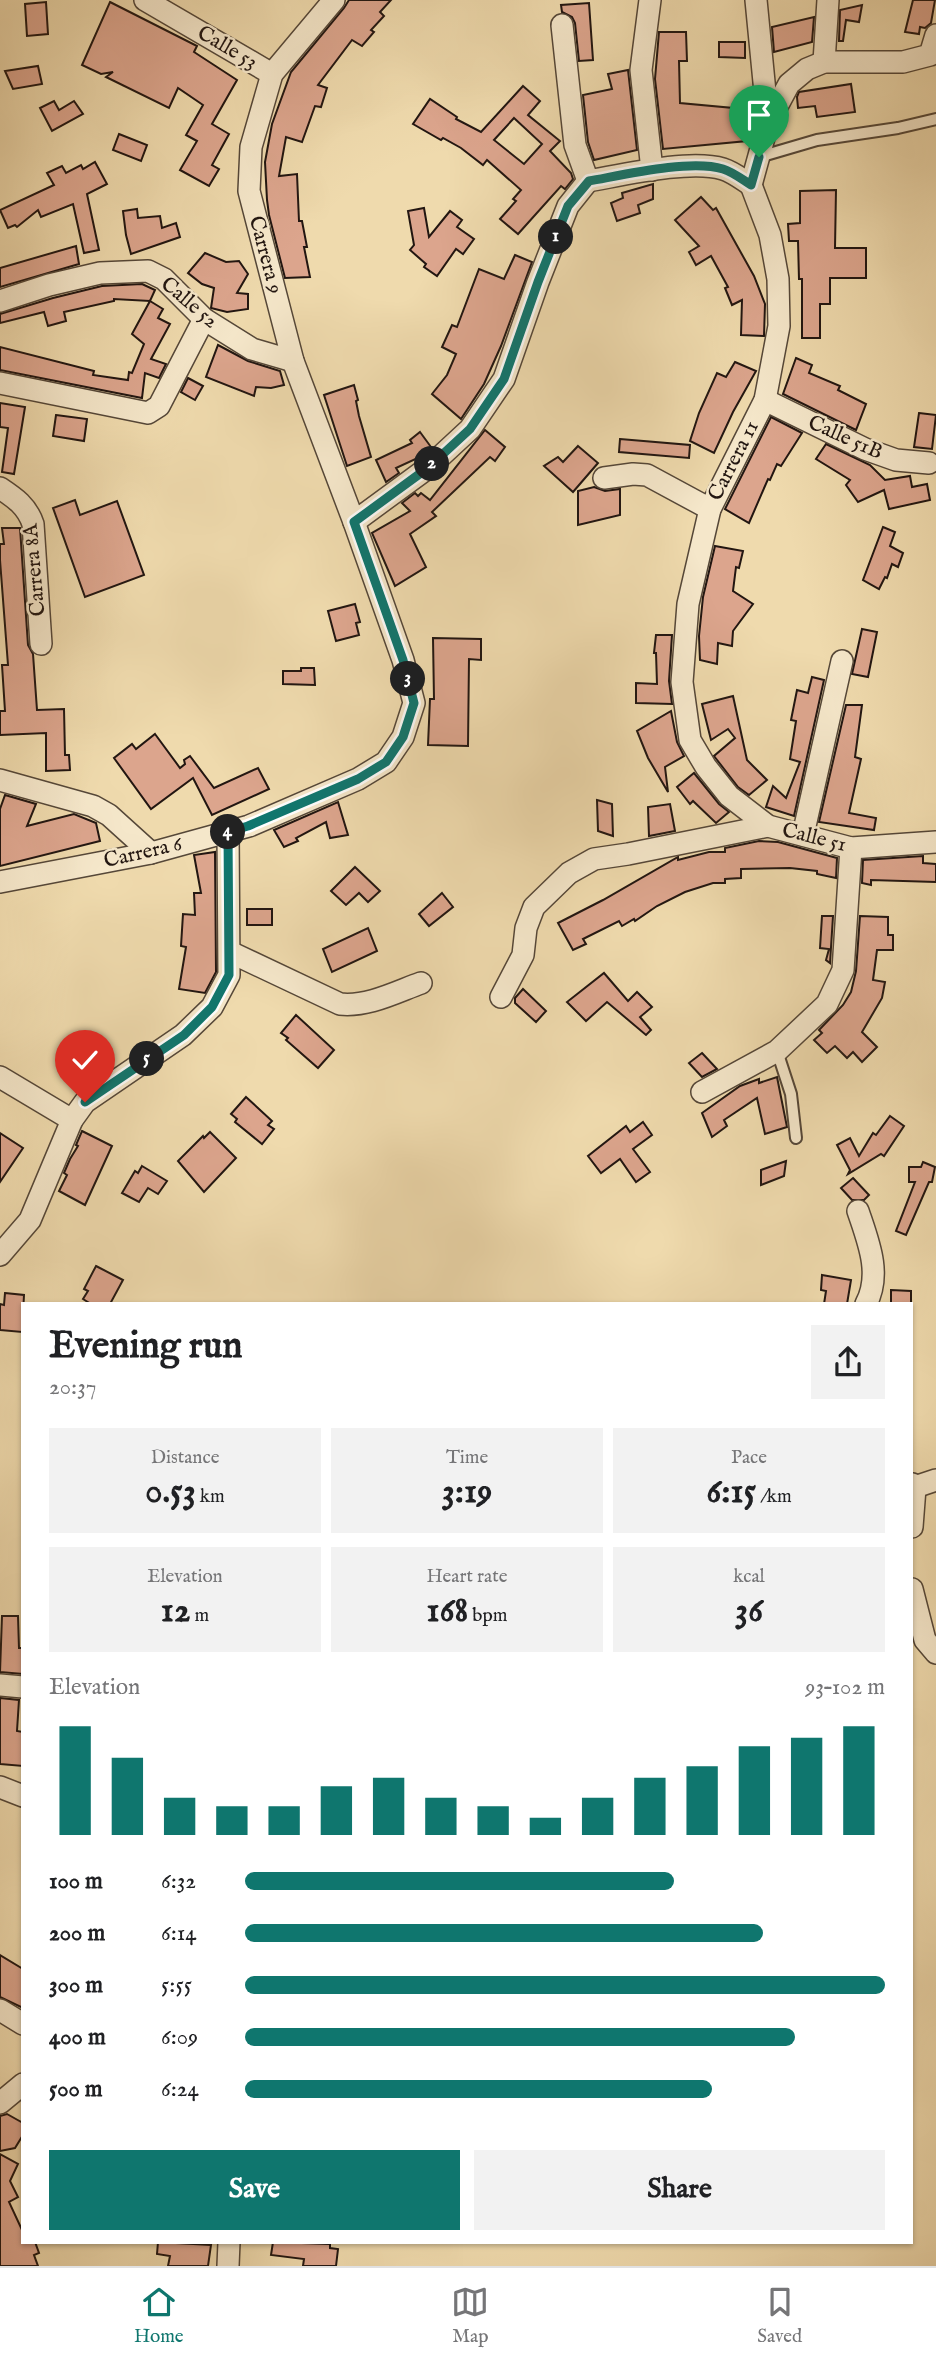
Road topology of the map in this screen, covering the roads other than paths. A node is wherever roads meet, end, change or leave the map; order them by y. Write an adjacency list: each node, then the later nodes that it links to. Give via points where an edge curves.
1 (145, 0): 9 (street, Calle 53)
2 (334, 0): 9 (street, Carrera 9)
3 (650, 0): 13 (street, via 641,70)
4 (756, 0): 11 (street)
5 (828, 0): 8 (street)
6 (562, 24): 14 (street, via 575,145)
7 (933, 45): 8 (street, via 903,62)
8 (824, 62): 11 (street, via 789,84)
9 (272, 74): 18 (street, Carrera 9, via 251,146 249,191)
10 (936, 119): 12 (lane, via 817,140)
11 (768, 123): 12 (street)
12 (759, 157): 15 (street)
13 (652, 170): 14 (street); 15 (street, via 723,169)
14 (589, 181): 25 (street, via 568,206 504,379 470,429 429,467)
15 (751, 185): 20 (street, Carrera 11, via 770,235 778,279 779,326)
16 (0, 301): 17 (street, Calle 52, via 100,273 149,271 164,279)
17 (204, 319): 18 (street, Calle 52, via 252,349); 19 (street, via 159,406 149,413)
18 (293, 361): 25 (street, Carrera 9)
19 (0, 383)
20 (765, 400): 21 (street, Calle 51B, via 865,449 896,460); 24 (street, Carrera 11)
21 (929, 463)
22 (604, 478): 24 (street, via 647,475)
23 (0, 488): 26 (street, Carrera 8A, via 19,501 33,524)
24 (710, 509): 28 (street, Carrera 11, via 688,604 682,682)
25 (354, 522): 31 (street, Carrera 6, via 414,703 403,737 386,762 358,779)
26 (41, 644)
27 (842, 662): 32 (street)
28 (690, 740): 30 (street, Calle 51, via 729,796)
29 (0, 780): 35 (street, via 93,806)
30 (768, 826): 32 (street, Calle 51); 39 (street, via 594,859 569,873 534,907 523,955)
31 (228, 832): 35 (street, Carrera 6); 37 (street)
32 (803, 835): 34 (street, Calle 51)
33 (936, 842): 34 (street, Calle 51)
34 (851, 848): 40 (street, via 843,970 827,1003)
35 (151, 853): 36 (street, Carrera 6)
36 (0, 882)
37 (230, 952): 38 (street, via 340,1004 367,1002); 43 (street, via 229,975 212,1007 184,1035 85,1102)
38 (421, 983)
39 (501, 997)
40 (778, 1051): 42 (street); 44 (lane, via 791,1094)
41 (0, 1077): 43 (street)
42 (702, 1092)
43 (72, 1120): 46 (street, via 30,1220)
44 (796, 1138)
45 (859, 1211): 47 (street, via 874,1261)
46 (0, 1255)
47 (867, 1302)
48 (936, 1480): 49 (street)
49 (913, 1487)
50 (913, 1594): 51 (street, via 925,1640)
51 (936, 1653)
52 (0, 1685): 53 (street)
53 (21, 1687)
54 (0, 1787): 55 (street)
55 (21, 1795)
56 (0, 2010): 57 (street)
57 (21, 2023)
58 (21, 2086): 59 (street)
59 (0, 2103)
60 (229, 2244): 61 (street)
61 (228, 2266)

